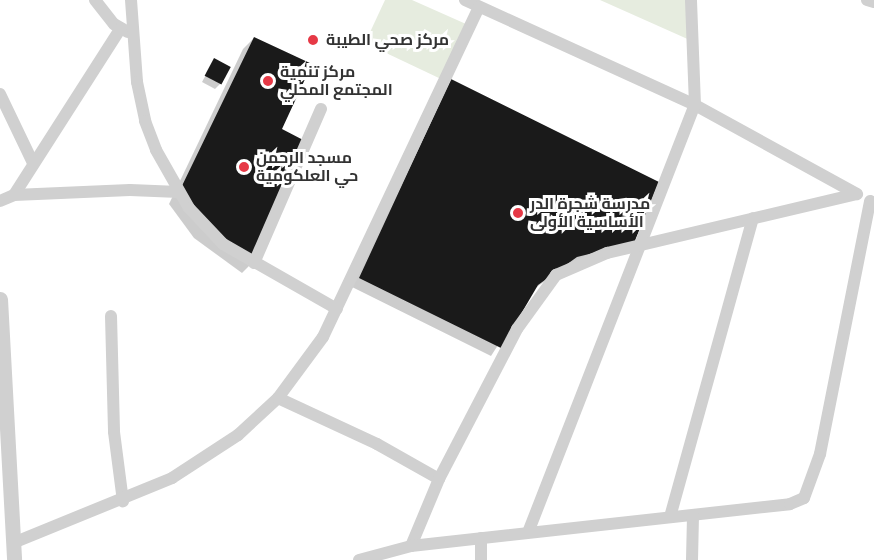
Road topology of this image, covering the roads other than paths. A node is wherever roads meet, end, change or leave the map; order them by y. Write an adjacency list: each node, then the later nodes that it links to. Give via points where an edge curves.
1 (95, 0): 8 (street)
2 (131, 0): 9 (street)
3 (465, 0): 7 (street)
4 (691, 0): 11 (street)
5 (867, 0): 6 (street)
6 (874, 2)
7 (479, 7): 11 (street); 23 (street)
8 (121, 28): 9 (street); 13 (street)
9 (132, 35): 14 (street, via 145,121)
10 (0, 94): 13 (street)
11 (695, 105): 15 (street); 20 (street)
12 (321, 109): 21 (street)
13 (33, 163): 16 (street)
14 (179, 192): 16 (street); 21 (street, via 205,227)
15 (856, 194): 18 (street); 19 (street)
16 (14, 195): 17 (street)
17 (0, 201)
18 (872, 202): 29 (street, via 810,489 804,498 790,504)
19 (753, 218): 20 (street); 30 (street)
20 (637, 245): 27 (street, via 568,266 544,288 517,329); 31 (street)
21 (254, 263): 23 (street)
22 (0, 299): 26 (street)
23 (337, 309): 25 (street, via 314,351)
24 (111, 316): 28 (street, via 114,432)
25 (278, 398): 27 (street, via 377,444); 28 (street, via 204,459)
26 (4, 455): 33 (street)
27 (438, 479): 34 (street)
28 (123, 501): 33 (street)
29 (693, 515): 30 (street); 39 (street)
30 (670, 517): 31 (street)
31 (529, 530): 32 (street)
32 (481, 538): 34 (street); 38 (street)
33 (13, 543): 36 (street)
34 (411, 546): 35 (street)
35 (387, 556): 37 (street)
36 (14, 560)
37 (359, 560)
38 (481, 560)
39 (692, 560)

